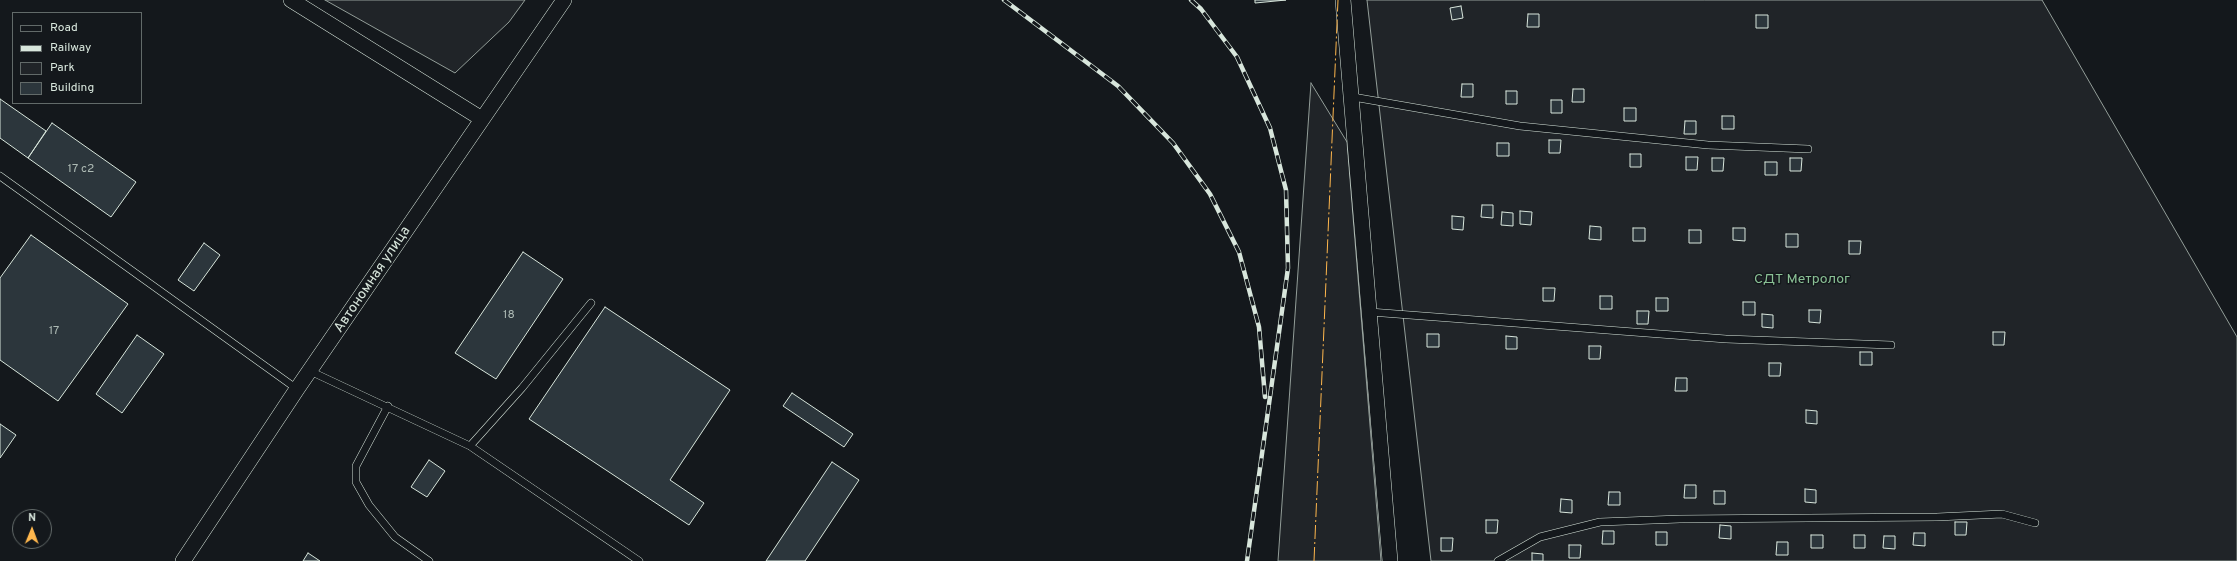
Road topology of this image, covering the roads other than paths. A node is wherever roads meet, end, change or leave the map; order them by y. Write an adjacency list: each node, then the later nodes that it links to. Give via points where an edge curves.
1 (291, 0): 5 (street)
2 (564, 0): 5 (street, Автономная улица)
3 (1343, 0): 4 (street)
4 (1352, 97): 6 (lane, via 1520,126 1708,145); 9 (street)
5 (482, 119): 11 (street, Автономная улица)
6 (1808, 149)
7 (0, 176): 12 (lane)
8 (591, 303): 14 (lane, via 522,388)
9 (1370, 312): 10 (lane, via 1726,339); 19 (street)
10 (1891, 345)
11 (310, 371): 12 (street, Автономная улица); 13 (lane)
12 (297, 389): 16 (street, Автономная улица)
13 (388, 406): 14 (lane); 17 (lane, via 356,466 356,482 369,505 395,537)
14 (470, 446): 18 (lane)
15 (2034, 523): 20 (lane, via 2002,514 1600,522 1540,537)
16 (183, 561)
17 (429, 561)
18 (639, 561)
19 (1390, 561)
20 (1498, 561)

